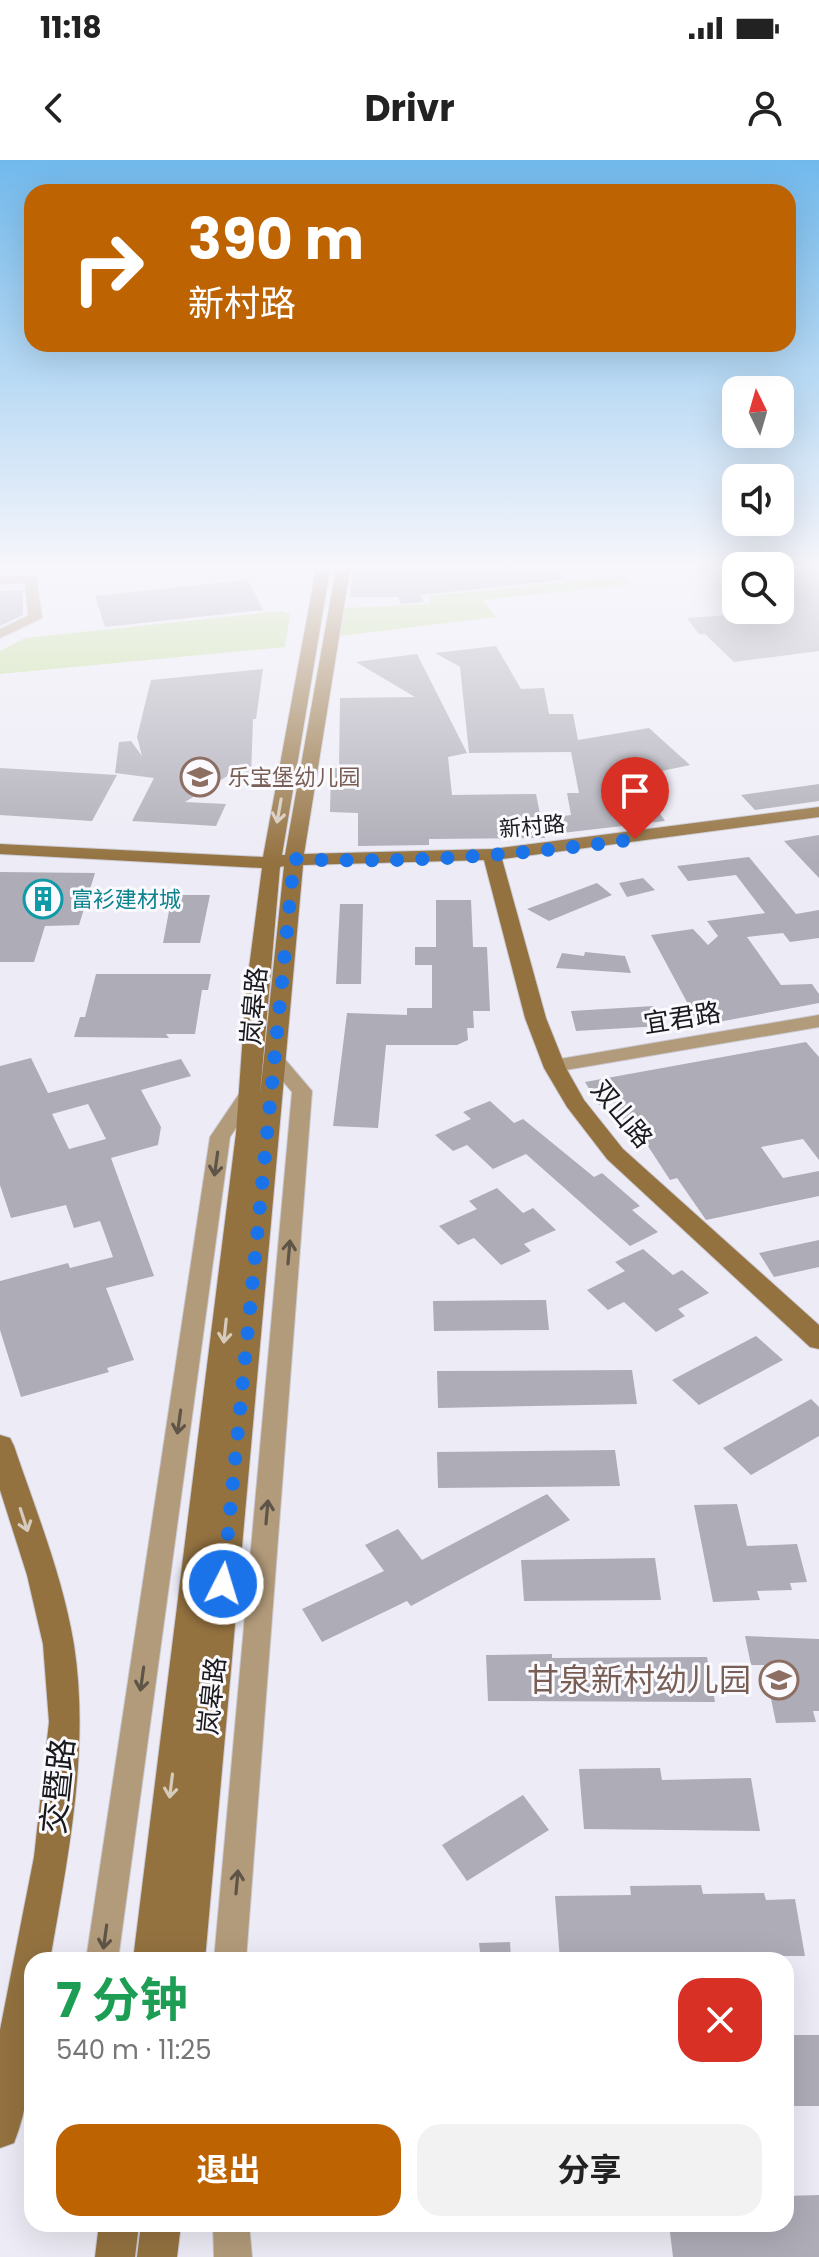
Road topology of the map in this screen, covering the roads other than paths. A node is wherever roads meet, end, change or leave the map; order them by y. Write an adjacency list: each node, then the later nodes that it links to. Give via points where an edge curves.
1 (305, 667): 7 (main road, 岚皋路, one-way to 7)
2 (326, 667): 8 (main road, 岚皋路)
3 (819, 812): 6 (main road, 新村路)
4 (0, 838): 7 (main road, 新村路)
5 (0, 849): 7 (main road, 新村路)
6 (491, 854): 8 (main road, 新村路); 11 (main road, 双山路)
7 (270, 857): 8 (main road, 新村路); 12 (main road, 岚皋路)
8 (294, 859): 10 (main road, 岚皋路)
9 (819, 1021): 11 (street, 宜君路)
10 (276, 1061): 15 (main road, 岚皋路); 20 (street, one-way to 10, via 302,1091)
11 (554, 1066): 13 (main road, 双山路, via 589,1124 615,1154)
12 (248, 1095): 15 (main road, 岚皋路, one-way to 15); 17 (street, one-way to 17, via 220,1137)
13 (819, 1340)
14 (0, 1446): 16 (main road, 交暨路, one-way to 16, via 42,1575 58,1644 65,1722)
15 (223, 1458): 18 (main road, 岚皋路, one-way to 18); 19 (main road, 岚皋路)
16 (36, 1952)
17 (103, 1952)
18 (152, 1952)
19 (188, 1952)
20 (231, 1952)
21 (24, 2034): 22 (main road, 交暨路, one-way to 22)
22 (12, 2112)
23 (118, 2232): 26 (main road)
24 (160, 2232): 27 (main road)
25 (231, 2232): 28 (street)
26 (115, 2257)
27 (157, 2257)
28 (233, 2257)

